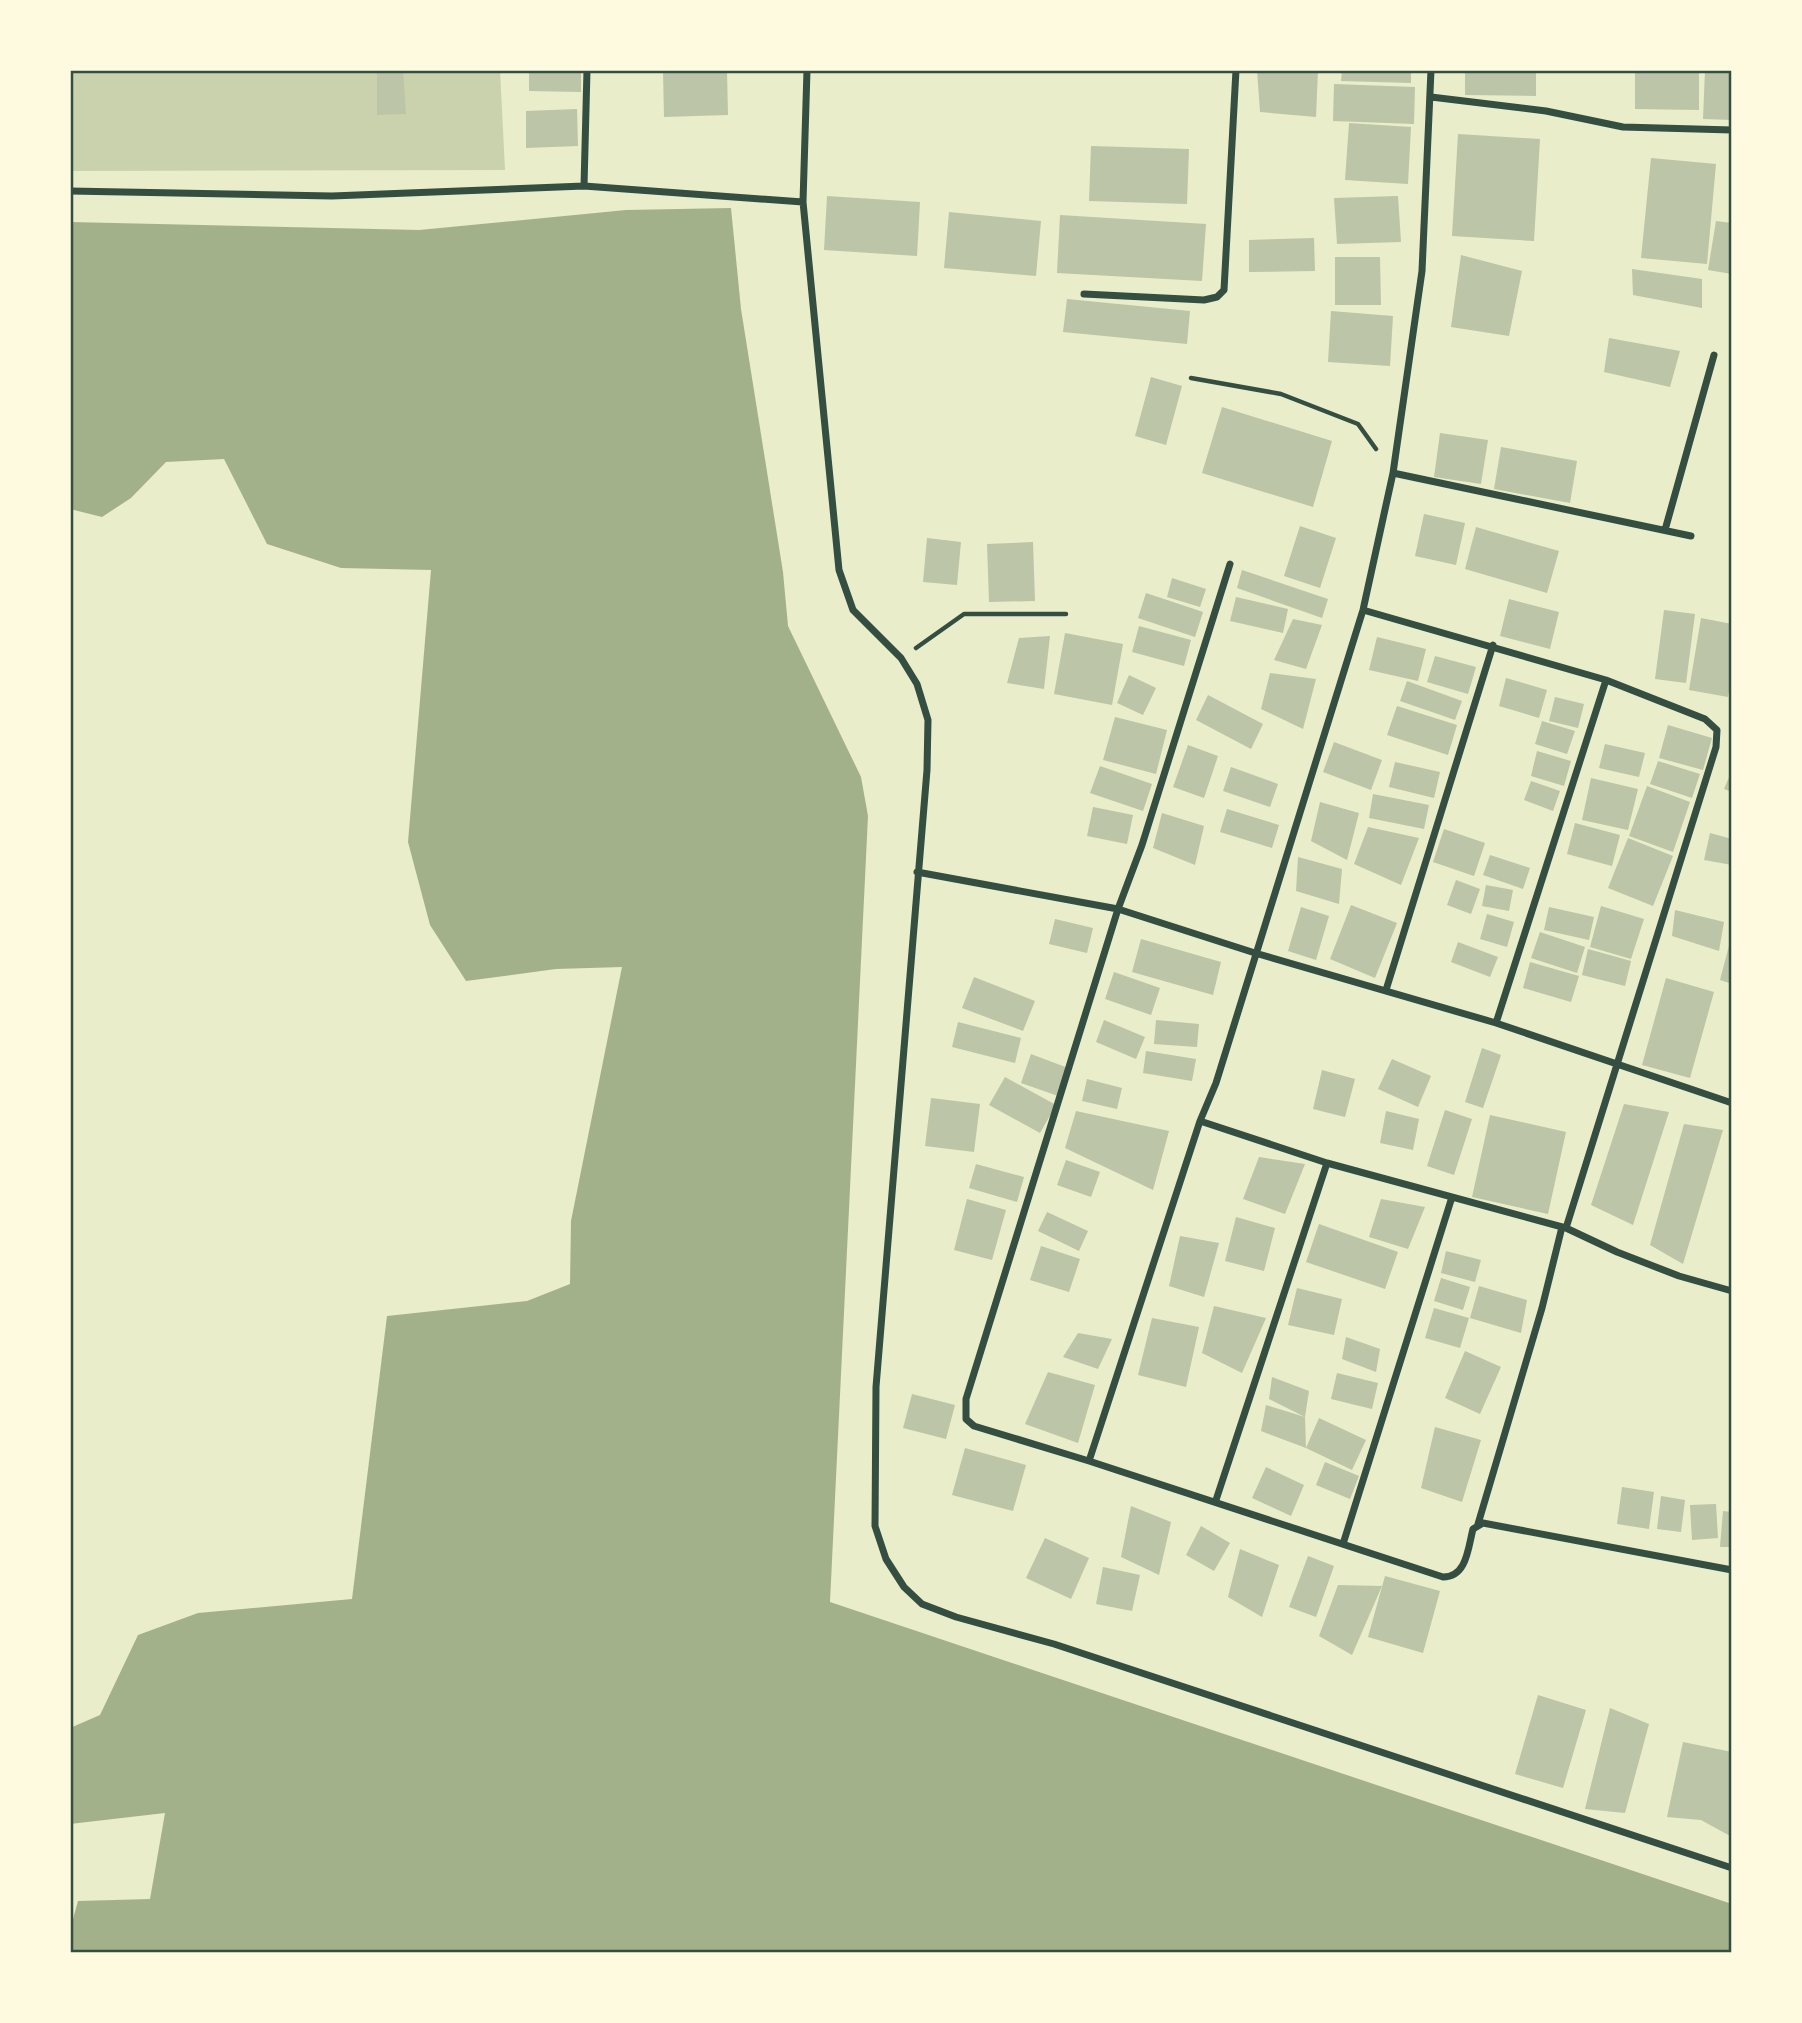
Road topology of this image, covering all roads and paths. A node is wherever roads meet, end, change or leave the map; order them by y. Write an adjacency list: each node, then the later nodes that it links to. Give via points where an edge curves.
1 (587, 70): 7 (street)
2 (807, 70): 9 (street)
3 (1236, 70): 10 (street, via 1224,290 1204,300)
4 (1431, 70): 5 (street)
5 (1431, 97): 6 (street, via 1546,111 1623,127); 13 (street, via 1422,271)
6 (1732, 130)
7 (584, 186): 8 (street, via 332,196); 9 (street)
8 (70, 191)
9 (803, 202): 20 (street, via 839,570 853,610)
10 (1084, 293)
11 (1714, 355): 14 (street)
12 (1191, 378): 13 (path, via 1281,394 1358,424)
13 (1393, 473): 14 (street); 17 (street)
14 (1665, 530): 15 (street)
15 (1691, 536)
16 (1230, 564): 23 (street)
17 (1363, 610): 19 (street); 24 (street)
18 (1066, 614): 20 (path, via 964,614)
19 (1493, 645): 21 (street); 25 (street)
20 (901, 659): 22 (street, via 917,684 928,720 928,770)
21 (1606, 680): 26 (street); 27 (street, via 1705,719 1714,725 1718,736)
22 (917, 872): 23 (street); 39 (street, via 876,1387 875,1527 886,1559 904,1587 922,1604 956,1617 1054,1644)
23 (1118, 909): 24 (street); 34 (street, via 965,1413 974,1426)
24 (1255, 953): 25 (street); 29 (street)
25 (1386, 990): 26 (street)
26 (1496, 1023): 27 (street)
27 (1617, 1066): 28 (street); 32 (street)
28 (1732, 1103)
29 (1200, 1121): 30 (street); 34 (street)
30 (1327, 1163): 31 (street); 35 (street)
31 (1452, 1197): 32 (street); 37 (street)
32 (1564, 1228): 33 (street, via 1629,1257); 36 (street)
33 (1732, 1291)
34 (1089, 1461): 35 (street)
35 (1216, 1500): 37 (street)
36 (1478, 1524): 37 (street, via 1461,1571 1453,1577); 38 (street)
37 (1343, 1544)
38 (1732, 1570)
39 (1732, 1868)

